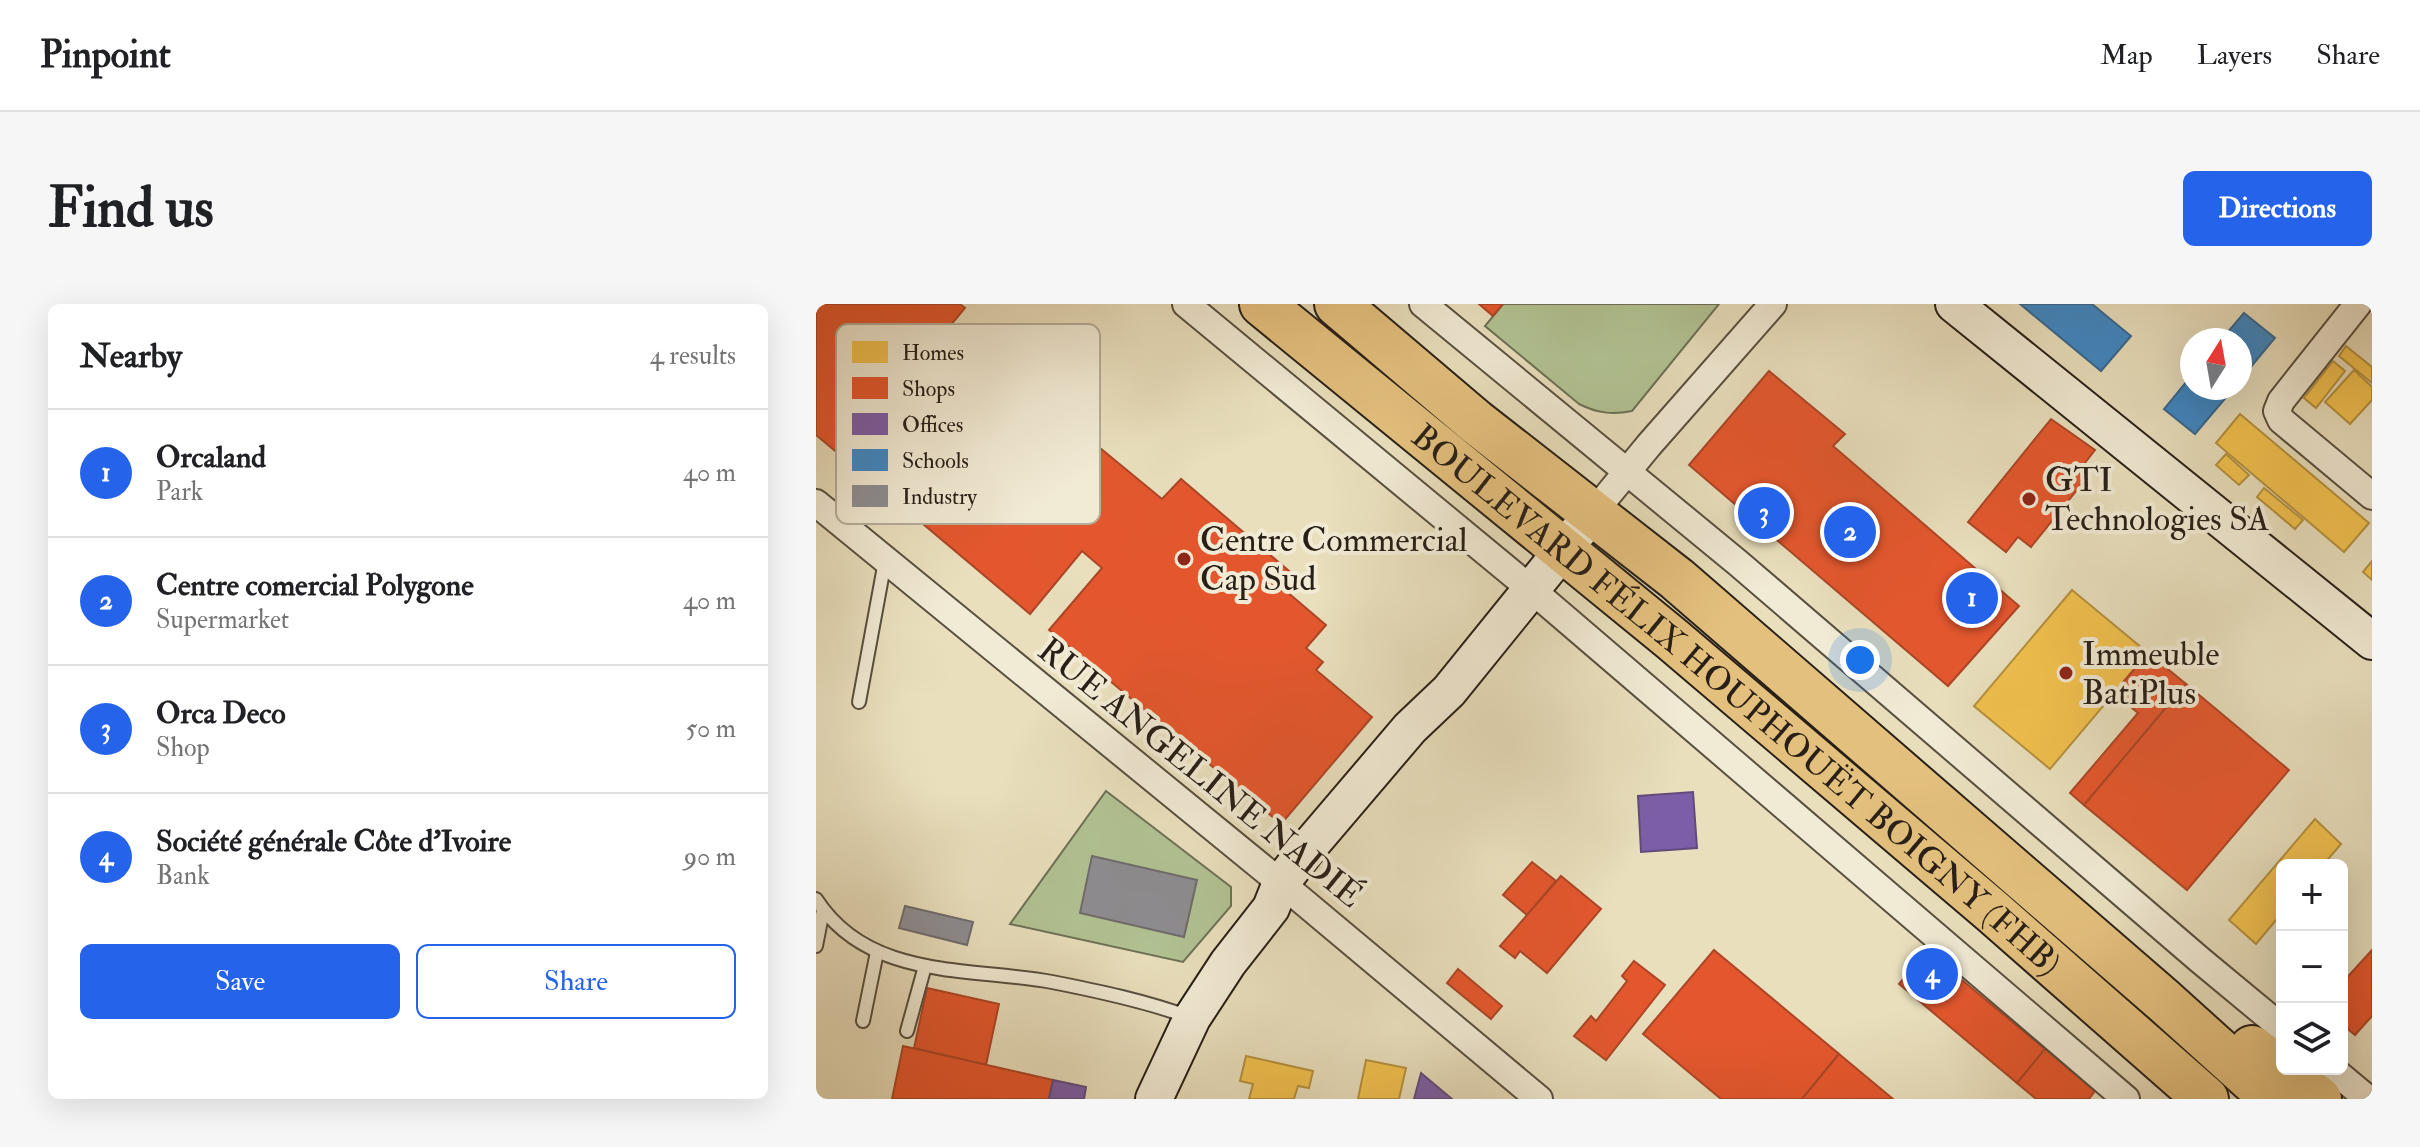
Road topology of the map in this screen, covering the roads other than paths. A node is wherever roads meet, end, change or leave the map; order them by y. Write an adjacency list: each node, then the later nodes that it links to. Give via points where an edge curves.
1 (1186, 304): 16 (street)
2 (1262, 304): 14 (highway, BOULEVARD FÉLIX HOUPHOUËT BOIGNY (FHB))
3 (1337, 304): 11 (highway, BOULEVARD FÉLIX HOUPHOUËT BOIGNY (FHB))
4 (1423, 304): 8 (street)
5 (1773, 304): 8 (street)
6 (1954, 304): 17 (street)
7 (2358, 304): 9 (street, via 2277,411 2281,420)
8 (1628, 470): 11 (street); 26 (street)
9 (2372, 496)
10 (816, 503): 12 (street, RUE ANGELINE NADIÉ)
11 (1593, 513): 14 (street); 29 (highway, BOULEVARD FÉLIX HOUPHOUËT BOIGNY (FHB), via 1704,602 2162,999)
12 (836, 520)
13 (841, 524): 15 (street, RUE ANGELINE NADIÉ)
14 (1564, 549): 16 (street); 33 (highway, BOULEVARD FÉLIX HOUPHOUËT BOIGNY (FHB))
15 (885, 561): 18 (lane); 19 (street, RUE ANGELINE NADIÉ)
16 (1532, 590): 19 (street, via 1307,849); 32 (street)
17 (2372, 641)
18 (859, 702)
19 (1282, 895): 24 (street); 31 (street, RUE ANGELINE NADIÉ)
20 (820, 905): 21 (lane); 22 (lane)
21 (816, 946)
22 (877, 952): 23 (lane); 25 (lane)
23 (925, 966): 24 (lane, via 1052,982); 27 (lane)
24 (1192, 1018): 30 (street)
25 (863, 1021)
26 (2276, 1023)
27 (907, 1031)
28 (2339, 1075): 34 (street)
29 (2294, 1091)
30 (1154, 1099)
31 (1539, 1099)
32 (2126, 1099)
33 (2206, 1099)
34 (2368, 1099)

